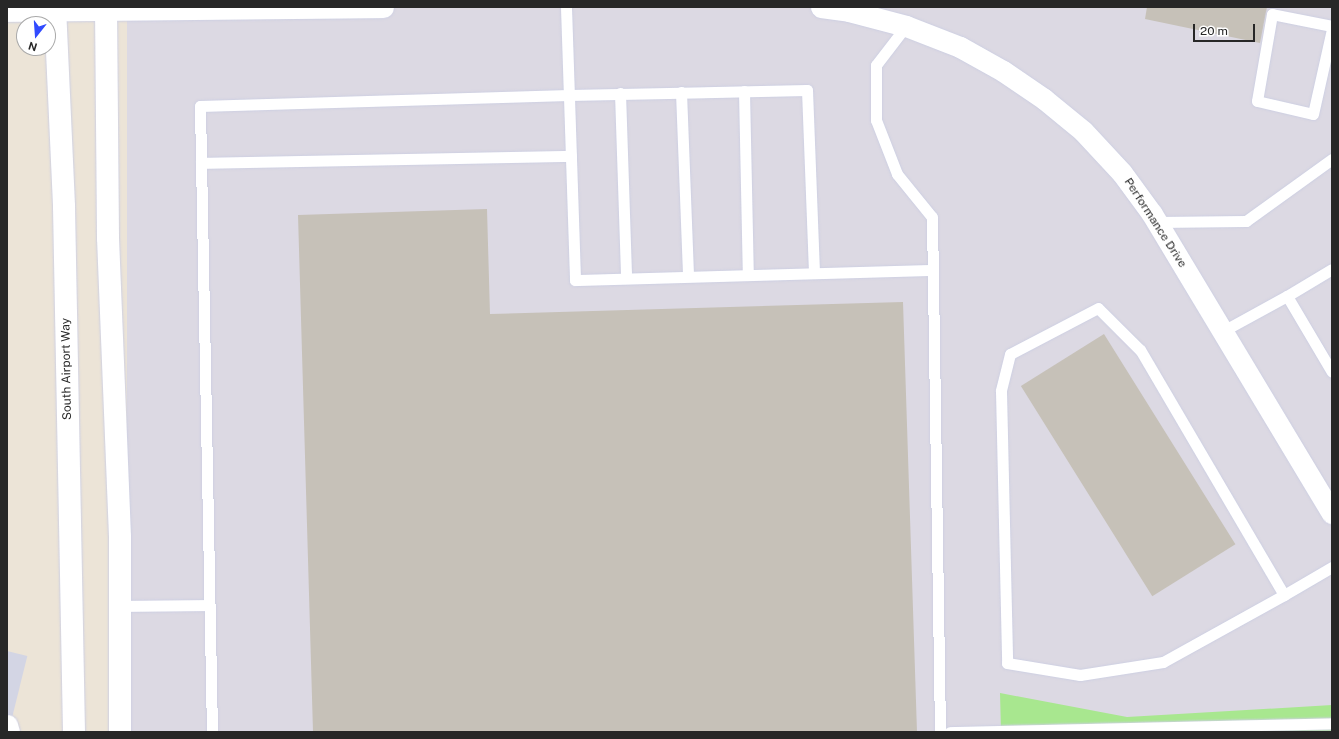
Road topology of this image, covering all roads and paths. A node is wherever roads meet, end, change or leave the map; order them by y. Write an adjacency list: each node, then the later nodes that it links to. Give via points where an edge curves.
1 (383, 7): 5 (street)
2 (566, 7): 12 (lane)
3 (821, 7): 7 (street, Performance Drive, via 849,11)
4 (55, 9): 5 (street); 6 (street); 35 (main road, South Airport Way, via 64,207)
5 (106, 9): 30 (main road, via 108,238 120,537)
6 (7, 11)
7 (906, 26): 16 (street, Performance Drive, via 960,47 1003,71 1044,99 1082,131 1122,174); 18 (lane, via 876,65 876,120 897,174 932,217)
8 (1332, 27): 8 (lane, via 1272,14 1256,101 1313,114)
9 (744, 91): 10 (lane); 19 (lane, via 807,90); 20 (lane)
10 (681, 92): 11 (lane); 21 (lane)
11 (620, 93): 12 (lane); 22 (lane)
12 (569, 95): 13 (lane); 15 (lane, via 200,106)
13 (571, 156): 15 (lane); 22 (lane, via 576,280)
14 (1332, 159): 16 (lane, via 1246,220)
15 (201, 163): 29 (lane)
16 (1157, 222): 24 (street, Performance Drive)
17 (1332, 269): 23 (lane)
18 (933, 270): 19 (lane); 38 (lane)
19 (814, 273): 20 (lane)
20 (748, 275): 21 (lane)
21 (688, 276): 22 (lane)
22 (626, 278)
23 (1287, 296): 24 (lane); 25 (lane)
24 (1223, 331): 26 (street, Performance Drive)
25 (1332, 372)
26 (1332, 514)
27 (1332, 567): 28 (lane)
28 (1284, 595): 28 (lane, via 1163,662 1080,675 1007,663 1001,391 1010,354 1098,308 1140,350)
29 (209, 605): 30 (lane); 37 (lane)
30 (120, 606): 36 (main road)
31 (1332, 723): 33 (lane)
32 (7, 725): 34 (street)
33 (1017, 731): 39 (lane)
34 (10, 732)
35 (74, 732)
36 (120, 732)
37 (212, 732)
38 (940, 732)
39 (950, 732)

